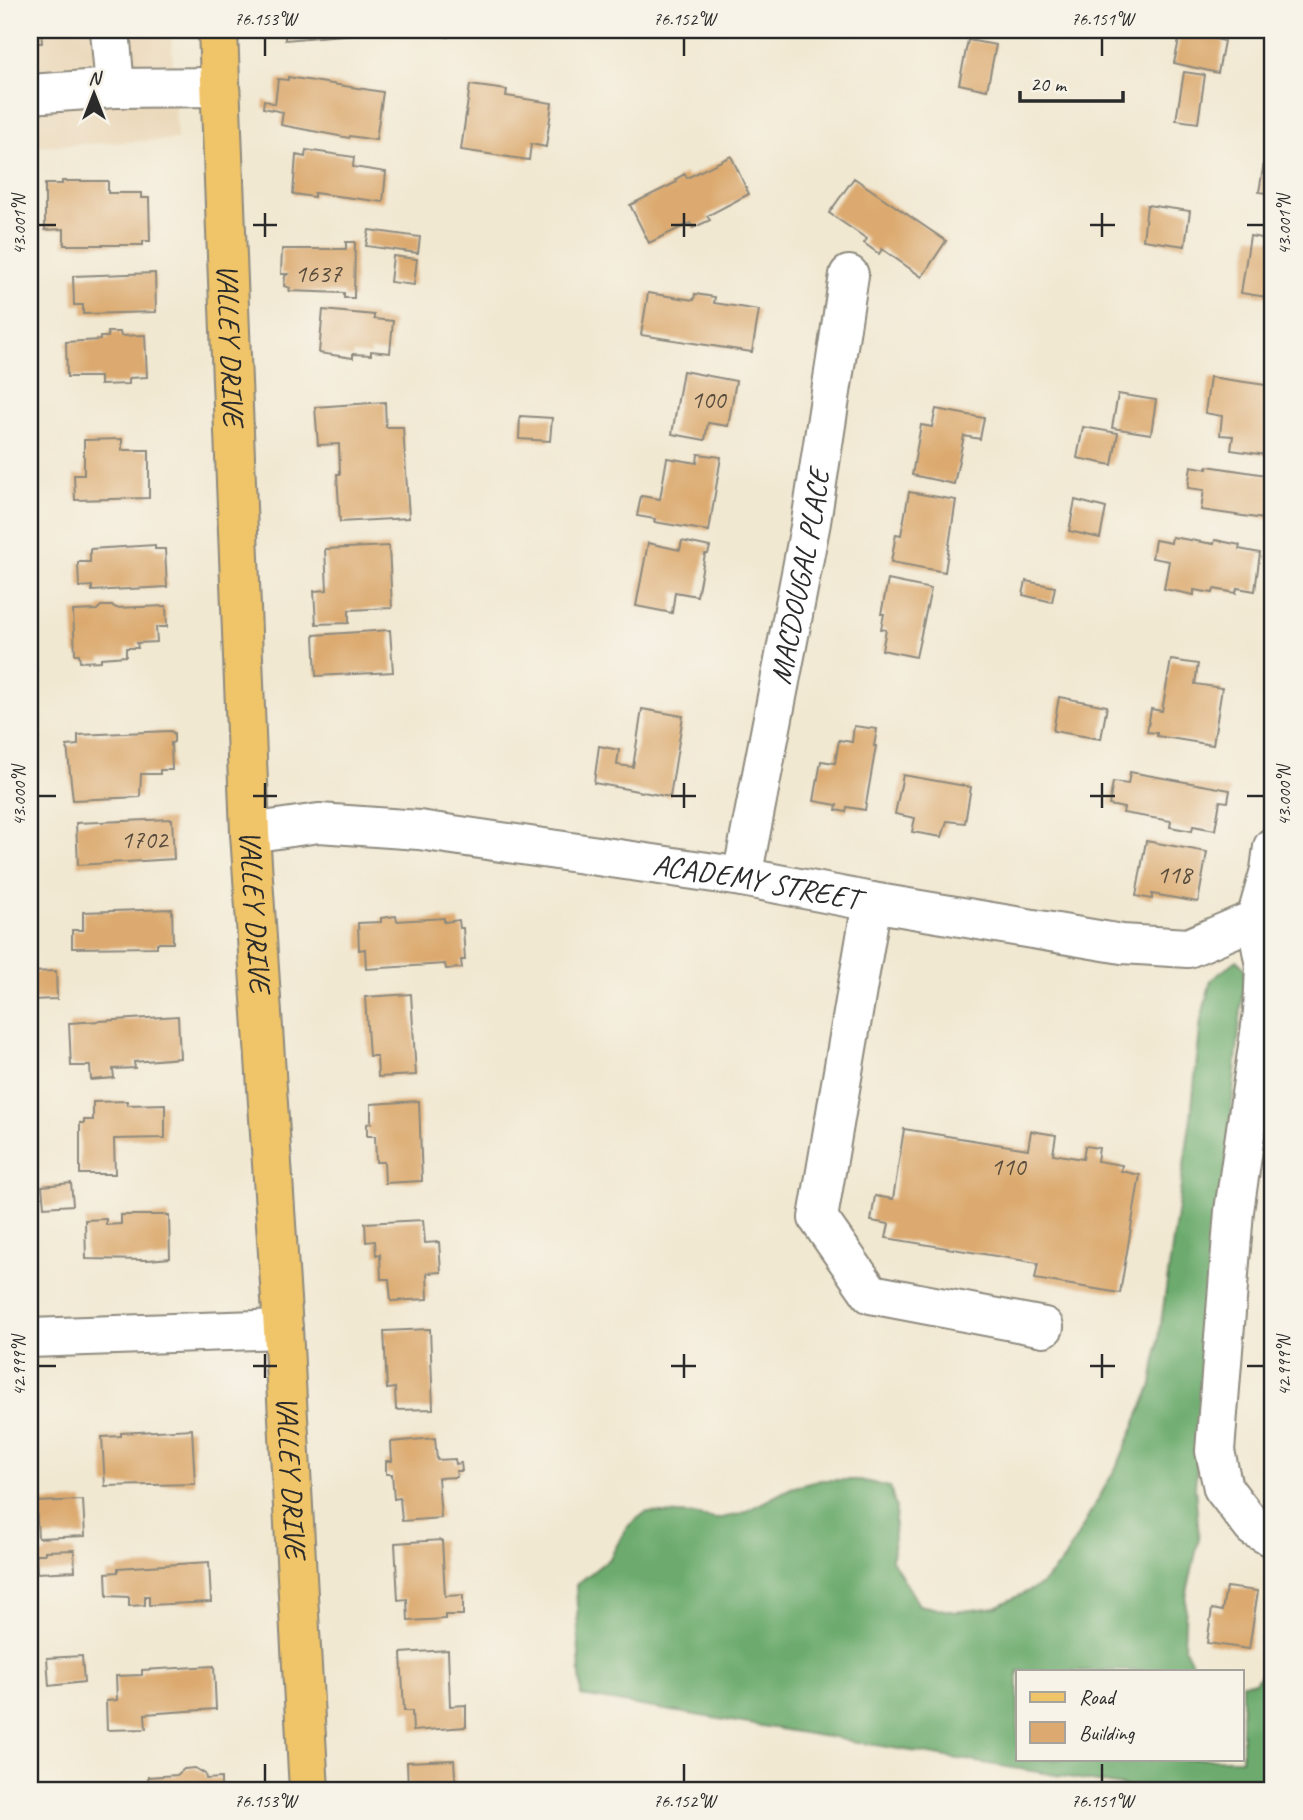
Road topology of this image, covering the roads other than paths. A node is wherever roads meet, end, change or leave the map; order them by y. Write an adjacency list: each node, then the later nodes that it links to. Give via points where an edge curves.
1 (110, 30): 4 (street)
2 (218, 30): 3 (main road, VALLEY DRIVE)
3 (220, 87): 4 (street); 7 (main road, VALLEY DRIVE)
4 (115, 88): 5 (street)
5 (30, 94)
6 (849, 275): 9 (street, MACDOUGAL PLACE, via 811,522)
7 (250, 833): 9 (street, ACADEMY STREET, via 319,823 419,830); 13 (main road, VALLEY DRIVE)
8 (1273, 847): 11 (street)
9 (742, 877): 10 (street, ACADEMY STREET)
10 (872, 902): 11 (street, ACADEMY STREET, via 1122,944 1188,948); 12 (street, via 818,1218 871,1294)
11 (1256, 919): 15 (street, via 1265,966 1263,1012 1234,1211 1215,1451 1223,1489 1253,1527)
12 (1045, 1327)
13 (283, 1329): 14 (street); 16 (main road, VALLEY DRIVE)
14 (30, 1338)
15 (1273, 1538)
16 (309, 1790)

